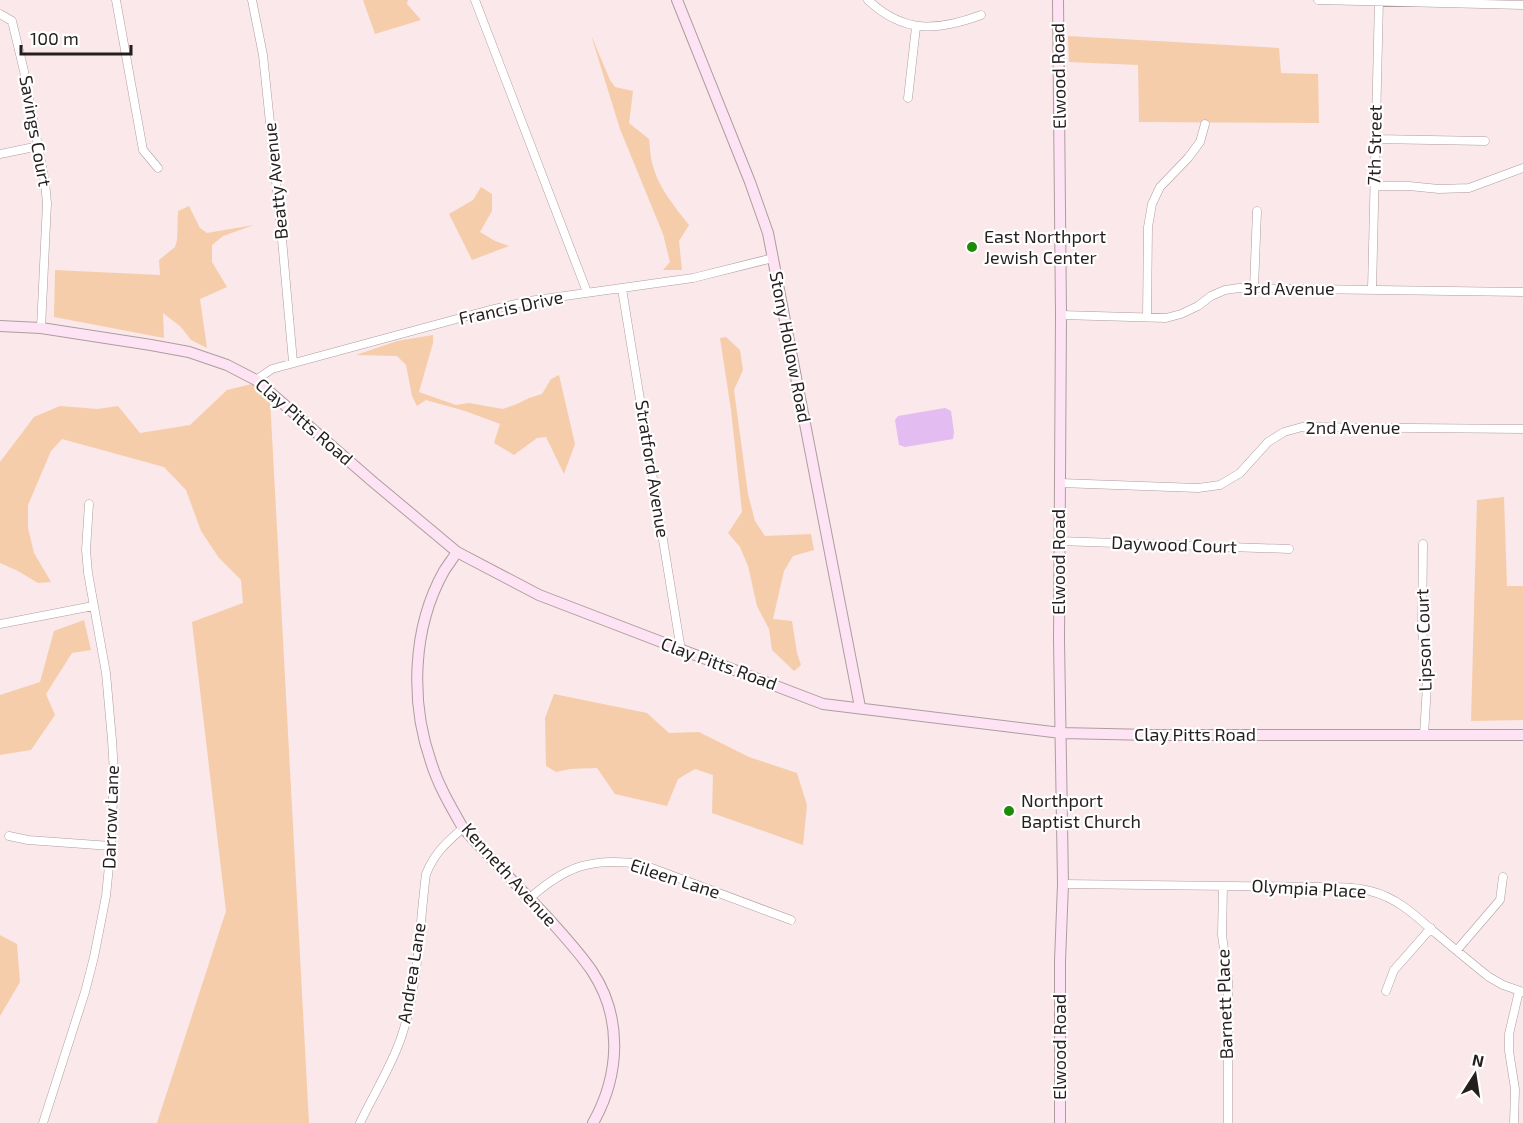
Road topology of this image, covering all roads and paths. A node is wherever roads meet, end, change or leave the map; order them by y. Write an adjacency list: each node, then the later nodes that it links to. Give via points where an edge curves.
1 (116, 0): 19 (street, via 143,150)
2 (252, 0): 33 (street, Beatty Avenue, via 263,56)
3 (475, 0): 27 (street)
4 (677, 0): 23 (street, Stony Hollow Road, via 750,182)
5 (868, 0): 12 (street, via 880,11)
6 (1058, 0): 29 (street, Elwood Road)
7 (1318, 0): 8 (street)
8 (1379, 1): 9 (street); 15 (street, 7th Street)
9 (1523, 4)
10 (0, 14): 17 (street, Savings Court, via 12,21)
11 (981, 15): 12 (street, via 961,23)
12 (916, 27): 13 (street)
13 (908, 98)
14 (1205, 124): 30 (street, via 1200,142 1160,187 1152,204)
15 (1375, 139): 16 (street); 21 (street, 7th Street)
16 (1485, 141)
17 (39, 146): 18 (street); 32 (street, Savings Court, via 47,203)
18 (0, 154)
19 (158, 168)
20 (1523, 168): 21 (street, via 1469,188)
21 (1375, 186): 26 (street, 7th Street)
22 (1257, 211): 24 (street)
23 (773, 258): 25 (street, Francis Drive, via 693,278); 45 (street, Stony Hollow Road)
24 (1254, 288): 26 (street, 3rd Avenue); 30 (street, 3rd Avenue, via 1225,290 1181,314)
25 (622, 289): 27 (street, Francis Drive); 44 (street, Stratford Avenue)
26 (1372, 290): 28 (street, 3rd Avenue)
27 (587, 292): 33 (street, Francis Drive, via 496,309)
28 (1523, 292)
29 (1061, 315): 30 (street, 3rd Avenue); 36 (street, Elwood Road)
30 (1147, 317)
31 (0, 326): 32 (street, Clay Pitts Road)
32 (41, 328): 34 (street, Clay Pitts Road, via 189,352)
33 (293, 362): 34 (street, Francis Drive)
34 (256, 380): 41 (street, Clay Pitts Road)
35 (1523, 429): 36 (street, 2nd Avenue, via 1302,427 1268,442 1240,474 1220,485 1198,488)
36 (1060, 483): 38 (street, Elwood Road)
37 (89, 504): 42 (street, Darrow Lane, via 86,550)
38 (1059, 541): 40 (street, Daywood Court); 46 (street, Elwood Road)
39 (1423, 544): 47 (street, Lipson Court, via 1422,632 1428,668)
40 (1289, 549)
41 (457, 552): 44 (street, Clay Pitts Road, via 538,595); 49 (street, Kenneth Avenue, via 444,572 426,617 417,696 431,764)
42 (93, 606): 43 (street); 51 (street, Darrow Lane, via 106,673 112,740)
43 (0, 624)
44 (681, 650): 45 (street, Clay Pitts Road, via 823,704)
45 (860, 707): 46 (street, Clay Pitts Road)
46 (1061, 733): 47 (street, Clay Pitts Road); 53 (street, Elwood Road)
47 (1424, 735): 48 (street, Clay Pitts Road)
48 (1523, 735)
49 (464, 828): 55 (street, Kenneth Avenue); 62 (street, Andrea Lane, via 441,848 426,874 416,970 402,1035)
50 (9, 836): 51 (street)
51 (111, 846): 61 (street, Darrow Lane, via 94,957)
52 (1503, 877): 58 (street, via 1500,900)
53 (1063, 884): 54 (street, Olympia Place); 64 (street, Elwood Road)
54 (1223, 886): 57 (street, Olympia Place, via 1370,891 1401,904); 65 (street, Barnett Place, via 1222,935 1228,978)
55 (530, 898): 56 (street, Eileen Lane, via 581,866 622,862 641,864); 63 (street, Kenneth Avenue, via 592,972 609,1008 615,1058)
56 (791, 920)
57 (1431, 928): 58 (street, Olympia Place); 59 (street, via 1394,970)
58 (1457, 950): 60 (street, Olympia Place, via 1489,977)
59 (1386, 991)
60 (1521, 992): 66 (street, via 1509,1034)
61 (43, 1123)
62 (360, 1123)
63 (593, 1123)
64 (1060, 1123)
65 (1228, 1123)
66 (1515, 1123)

